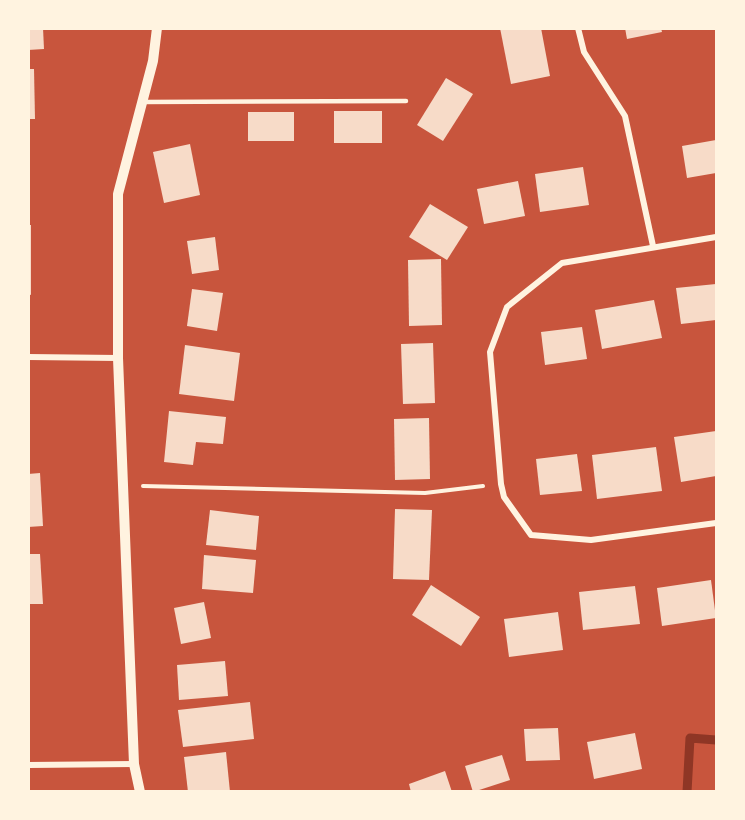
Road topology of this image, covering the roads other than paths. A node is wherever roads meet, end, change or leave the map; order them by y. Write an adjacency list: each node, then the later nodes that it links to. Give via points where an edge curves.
1 (157, 28): 4 (street)
2 (578, 28): 6 (street, via 584,52 625,116)
3 (406, 101): 4 (lane)
4 (142, 102): 8 (street, via 118,194)
5 (717, 237): 6 (street)
6 (653, 246): 9 (street, via 562,263 507,307 490,352 501,484 504,497 531,534 591,540)
7 (28, 357): 8 (street)
8 (118, 358): 10 (street)
9 (717, 524)
10 (134, 764): 11 (street); 12 (street)
11 (28, 765)
12 (140, 792)

